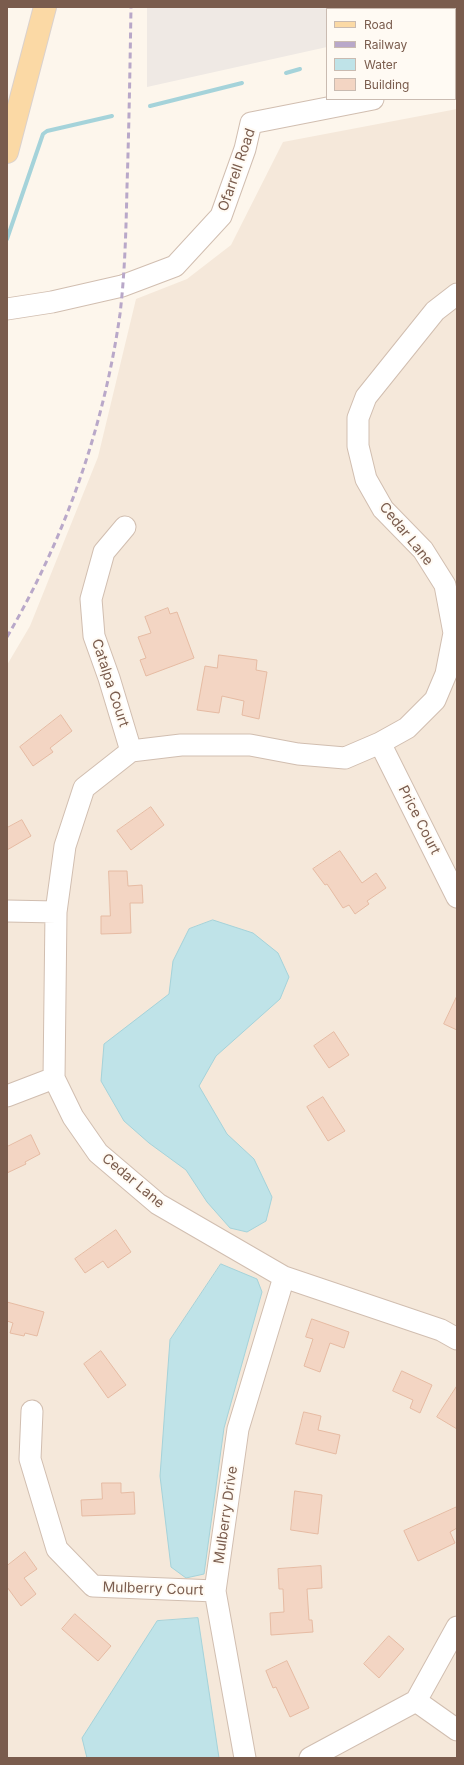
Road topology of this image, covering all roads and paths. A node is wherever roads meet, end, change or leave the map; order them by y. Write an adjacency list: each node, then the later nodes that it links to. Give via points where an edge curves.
1 (45, 7): 3 (main road)
2 (368, 100): 5 (street, Ofarrell Road, via 251,123 245,149 221,216 175,266 122,286)
3 (7, 152)
4 (457, 294): 7 (street, Cedar Lane, via 435,310 366,397 358,418 358,446 366,479 383,509 422,550 445,585)
5 (7, 309)
6 (125, 528): 9 (street, Catalpa Court, via 104,552 91,599 94,636)
7 (455, 633): 8 (street, Cedar Lane, via 446,674 435,700 407,728)
8 (380, 743): 9 (street, Cedar Lane, via 345,758 298,754 250,745 181,745); 10 (street, Price Court)
9 (131, 751): 12 (street, Cedar Lane, via 84,788 65,846)
10 (457, 897)
11 (7, 911): 12 (street)
12 (56, 912): 13 (street, Cedar Lane)
13 (54, 1078): 14 (street); 15 (street, Cedar Lane, via 73,1117 98,1153 158,1204)
14 (7, 1096)
15 (284, 1277): 16 (street, Cedar Lane, via 441,1330); 18 (street, Mulberry Drive, via 238,1429)
16 (457, 1339)
17 (32, 1411): 18 (street, Mulberry Court, via 30,1459 57,1549 93,1586)
18 (215, 1591): 22 (street, Mulberry Drive)
19 (457, 1627): 20 (street)
20 (416, 1701): 21 (street); 23 (street)
21 (457, 1730)
22 (245, 1758)
23 (310, 1758)

